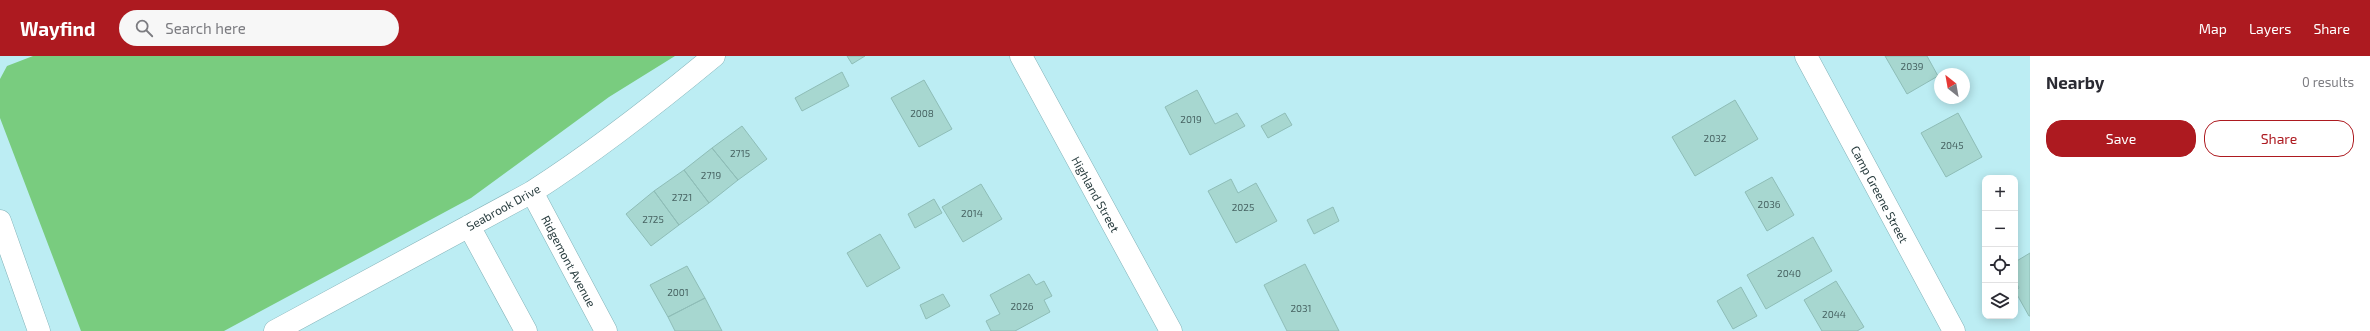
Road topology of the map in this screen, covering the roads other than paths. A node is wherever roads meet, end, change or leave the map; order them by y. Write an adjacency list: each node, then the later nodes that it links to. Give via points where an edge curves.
1 (714, 56): 4 (street, Seabrook Drive, via 667,95 576,163)
2 (1021, 56): 11 (street, Highland Street)
3 (1806, 56): 12 (street, Camp Greene Street)
4 (532, 192): 6 (street, Seabrook Drive); 10 (street, Ridgemont Avenue)
5 (0, 221): 7 (street)
6 (469, 226): 8 (street, Seabrook Drive); 9 (street)
7 (39, 331)
8 (276, 331)
9 (526, 331)
10 (606, 331)
11 (1171, 331)
12 (1954, 331)

